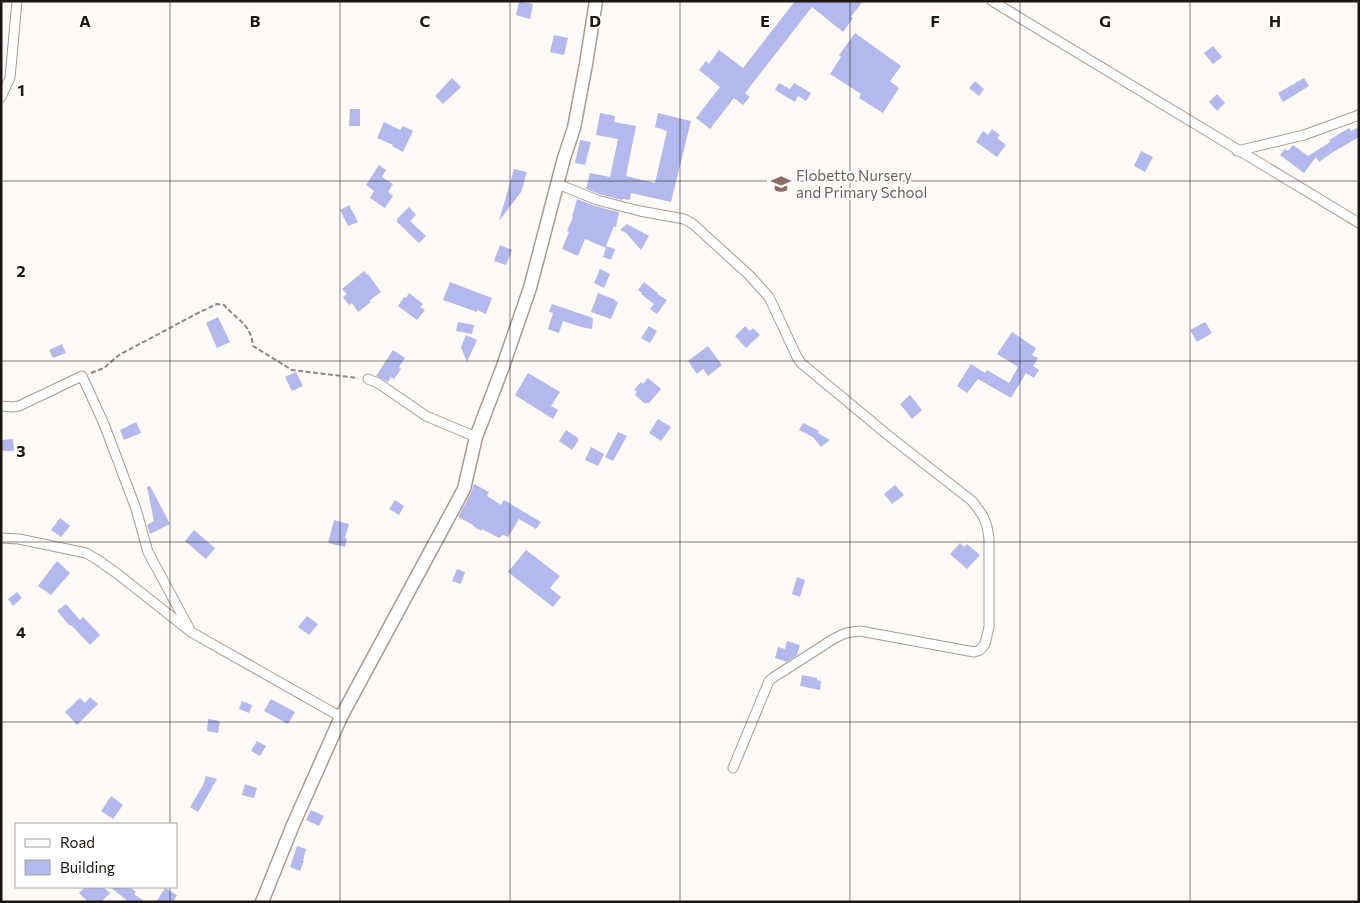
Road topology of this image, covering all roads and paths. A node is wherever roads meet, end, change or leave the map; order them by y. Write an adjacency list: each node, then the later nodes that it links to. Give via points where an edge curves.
1 (17, 1): 4 (street, via 10,78)
2 (596, 1): 7 (main road, via 574,128)
3 (992, 1): 6 (street)
4 (1, 97)
5 (1359, 115): 6 (street, via 1304,135)
6 (1237, 151): 8 (street)
7 (558, 184): 12 (main road, via 530,288); 16 (street, via 597,200 684,219 693,224 770,297 801,363 972,501 988,525 989,627 980,650 974,652 860,631 846,633 769,681)
8 (1359, 223)
9 (82, 376): 10 (path, via 104,368 119,355 221,304 246,325 253,346 292,370); 11 (street, via 19,406); 14 (street, via 136,509 148,552)
10 (368, 380): 12 (street, via 378,383 426,416)
11 (1, 406)
12 (476, 437): 15 (main road, via 464,489)
13 (1, 538): 14 (street, via 86,553)
14 (191, 632): 15 (street)
15 (341, 717): 17 (main road)
16 (733, 768)
17 (262, 902)

